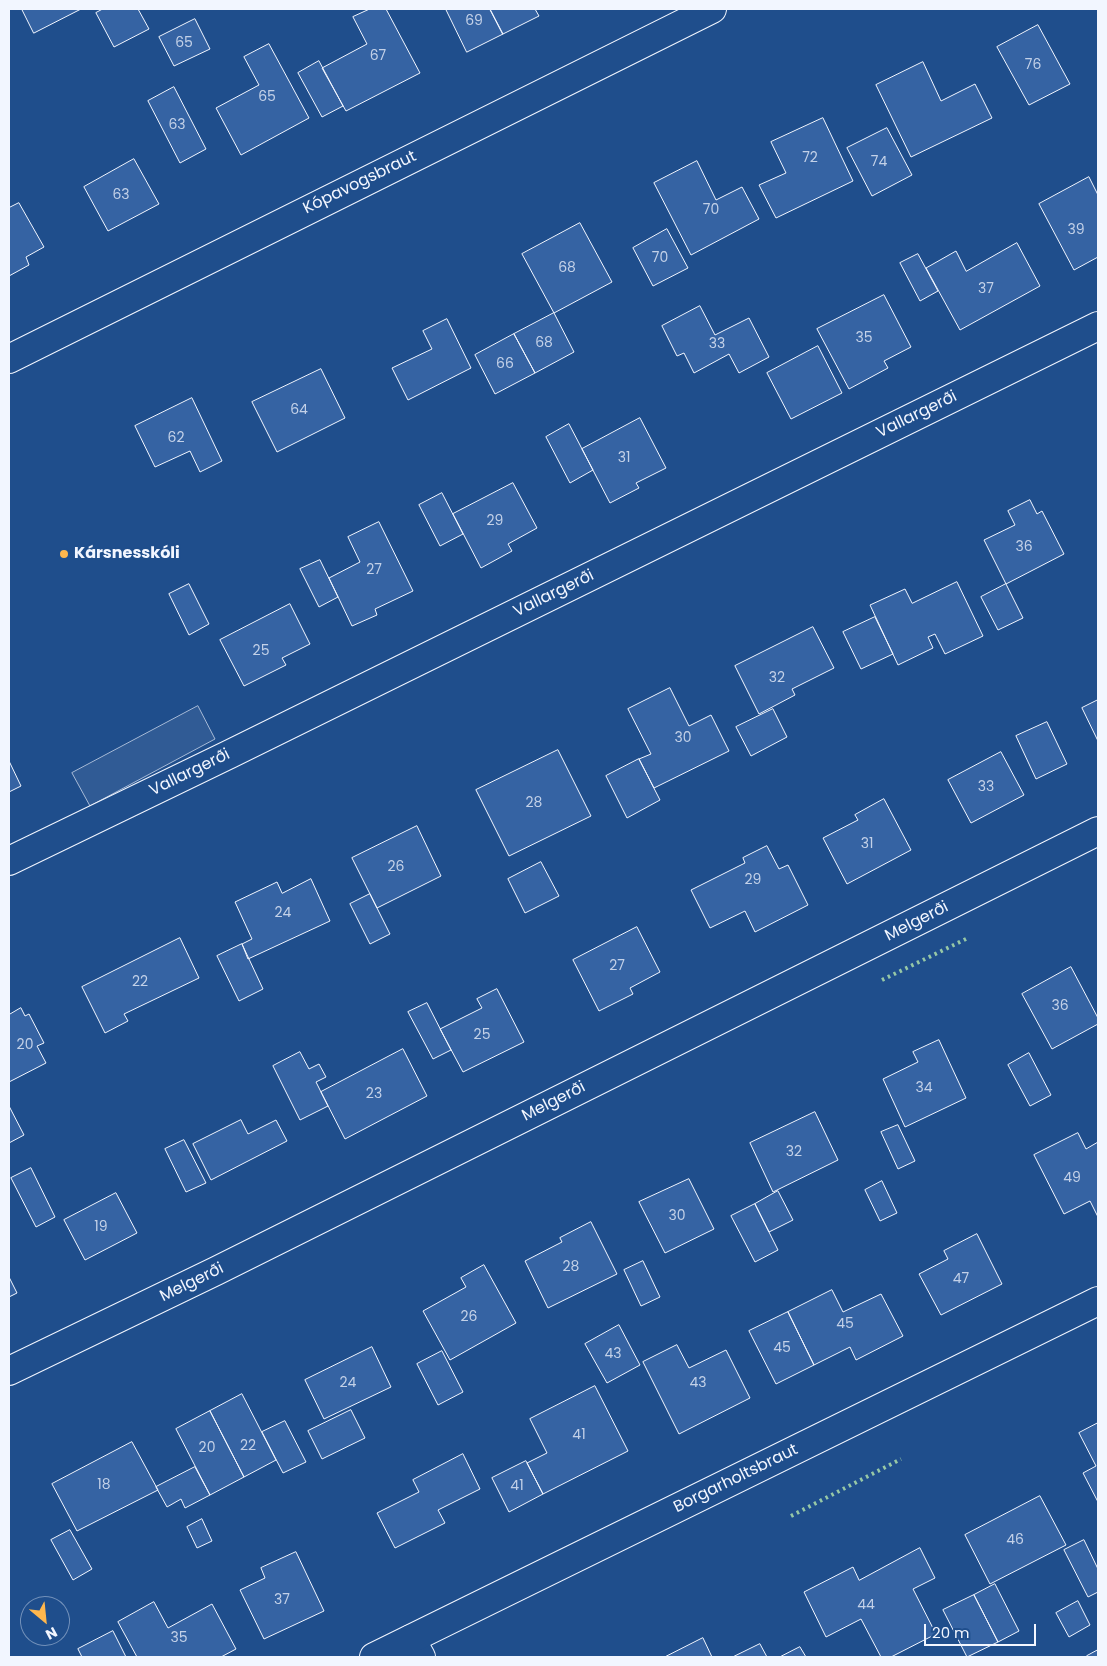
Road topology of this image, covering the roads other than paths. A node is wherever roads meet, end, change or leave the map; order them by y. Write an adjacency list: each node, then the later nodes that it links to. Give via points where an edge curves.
1 (712, 9): 3 (street, Kópavogsbraut)
2 (1098, 326): 5 (street, Vallargerði)
3 (9, 358)
4 (1098, 831): 7 (street, Melgerði)
5 (9, 861)
6 (1098, 1301): 8 (street, Borgarholtsbraut)
7 (9, 1371)
8 (416, 1648): 9 (street, Borgarholtsbraut)
9 (374, 1657)

